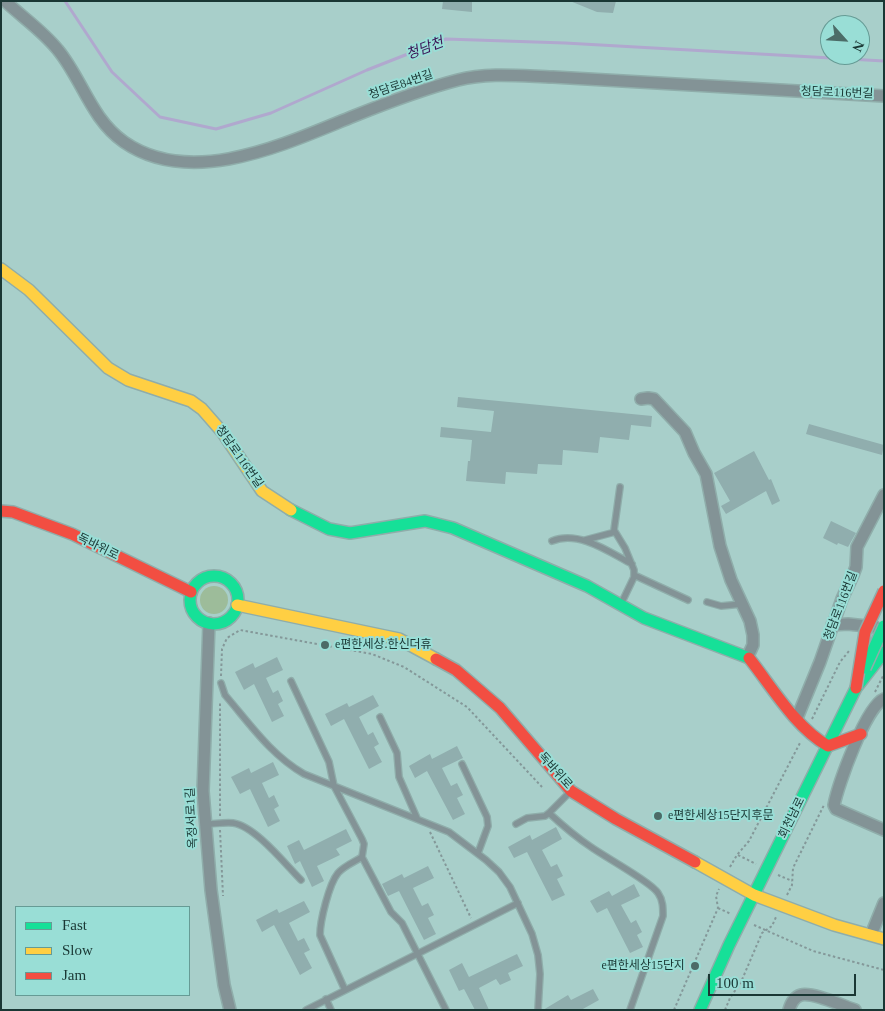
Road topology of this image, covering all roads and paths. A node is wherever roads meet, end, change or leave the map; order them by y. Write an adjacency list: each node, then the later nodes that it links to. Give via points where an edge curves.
1 (5, 1): 2 (street, 청담로84번길, via 58,50 109,129 147,155 171,160 216,160 271,149 403,97 474,77 553,77)
2 (791, 92): 3 (street, 청담로116번길)
3 (884, 95)
4 (1, 269): 19 (main road, 청담로116번길, via 29,290 108,368 128,380 191,402 202,409 223,433 262,491 280,504 329,529 350,533 425,521 442,524 587,586)
5 (641, 398): 18 (street, via 654,399 675,420 685,432 703,468 720,546)
6 (620, 487): 9 (lane)
7 (884, 495): 22 (street, 청담로116번길, via 860,541 856,567)
8 (1, 511): 15 (main road, 독바위로, via 13,512 72,534)
9 (615, 532): 10 (lane); 12 (lane)
10 (585, 540): 11 (lane, via 563,538); 12 (lane)
11 (552, 541)
12 (632, 564): 13 (lane)
13 (634, 575): 16 (lane); 19 (lane)
14 (884, 591): 28 (main road, bridge, via 865,632)
15 (191, 592): 20 (main road, via 201,579 208,576 224,578 235,590); 21 (main road, via 191,608 195,615)
16 (688, 600)
17 (706, 602): 18 (lane, via 721,606)
18 (742, 604): 25 (street, via 753,635)
19 (621, 605): 25 (main road, 청담로116번길, via 644,618)
20 (237, 606): 21 (main road, via 223,622); 37 (main road, 독바위로, via 399,639 456,670 500,708)
21 (209, 623): 42 (street, 옥정서로1길, via 203,791)
22 (832, 625): 23 (street); 31 (street, 청담로116번길)
23 (884, 627): 28 (main road, 회천남로, bridge)
24 (884, 652): 28 (main road)
25 (748, 656): 31 (main road, 청담로116번길)
26 (290, 681): 35 (lane, via 329,762)
27 (221, 683): 35 (lane, via 225,695 273,752 304,774); 36 (path, via 222,649 226,638 240,630 380,656 404,667 467,707); 38 (path)
28 (856, 688): 33 (main road, 회천남로)
29 (884, 699): 32 (street, via 874,706)
30 (380, 717): 40 (lane, via 397,753 399,777)
31 (797, 718): 33 (main road, 청담로116번길, via 809,734)
32 (861, 734): 33 (main road); 44 (street, via 843,772 834,806)
33 (828, 746): 50 (main road, 회천남로)
34 (462, 764): 46 (lane, via 488,816 488,826)
35 (334, 786): 40 (lane); 47 (lane, via 364,844)
36 (542, 787)
37 (571, 790): 39 (lane); 50 (main road, 독바위로, via 616,819)
38 (220, 798)
39 (549, 813): 43 (lane); 69 (lane, via 589,846 648,884 661,899 663,916)
40 (418, 818): 41 (lane)
41 (425, 821): 46 (lane, via 449,832); 54 (path)
42 (206, 824): 48 (lane, via 244,826); 64 (street, 옥정서로1길, via 211,890)
43 (516, 824)
44 (884, 830)
45 (221, 844): 51 (path)
46 (478, 853): 52 (lane, via 499,872)
47 (362, 858): 59 (lane); 61 (lane, via 343,868 334,880 320,926 320,935)
48 (301, 880)
49 (716, 896): 70 (path, via 718,908)
50 (754, 896): 57 (main road, 독바위로); 71 (main road, 회천남로)
51 (222, 900)
52 (518, 903): 54 (lane); 68 (lane, via 538,955)
53 (884, 903): 57 (street)
54 (474, 925): 59 (lane)
55 (772, 926): 56 (path)
56 (765, 931): 60 (path, via 813,952); 72 (path)
57 (871, 935): 58 (main road, 독바위로)
58 (884, 939)
59 (418, 953): 61 (lane); 67 (lane)
60 (884, 970)
61 (345, 990): 62 (lane)
62 (326, 999): 65 (lane); 66 (lane)
63 (790, 1006): 73 (street, via 796,998 806,995)
64 (230, 1010)
65 (306, 1010)
66 (331, 1010)
67 (446, 1010)
68 (538, 1010)
69 (630, 1010)
70 (674, 1010)
71 (700, 1010)
72 (725, 1010)
73 (855, 1010)

